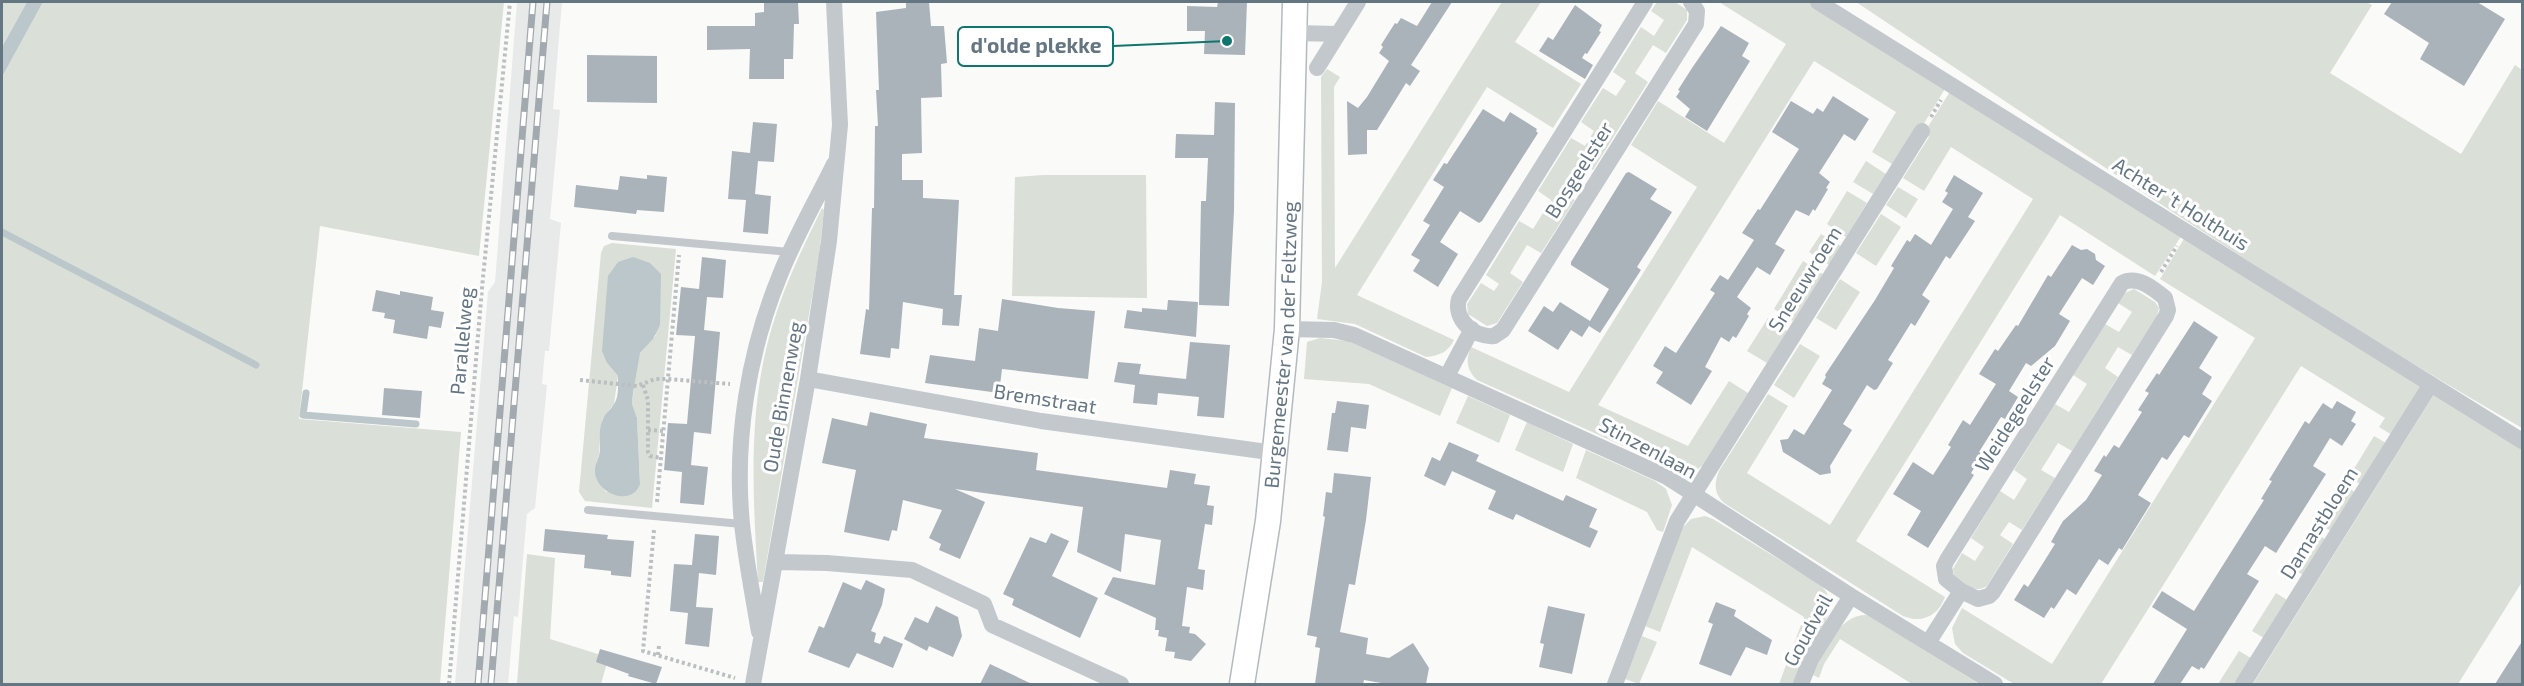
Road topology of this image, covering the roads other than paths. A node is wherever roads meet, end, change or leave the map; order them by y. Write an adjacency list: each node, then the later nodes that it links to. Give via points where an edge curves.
1 (834, 2): 11 (street, Oude Binnenweg)
2 (1296, 2): 7 (street, Burgemeester van der Feltzweg)
3 (1358, 2): 8 (street)
4 (1645, 2): 15 (street, Bosgeelster, via 1459,299 1459,318)
5 (1691, 2): 15 (street, Bosgeelster, via 1697,11 1696,24 1503,330 1488,337)
6 (1818, 2): 18 (street, Achter 't Holthuis)
7 (1295, 33): 8 (street); 14 (street, Burgemeester van der Feltzweg)
8 (1338, 34): 9 (street)
9 (1317, 68)
10 (1922, 131): 21 (street, Sneeuwroem)
11 (838, 155): 13 (street, Oude Binnenweg); 17 (street, Oude Binnenweg)
12 (612, 236): 13 (lane)
13 (790, 252): 23 (street, Oude Binnenweg, via 765,318 748,386 741,454)
14 (1287, 328): 16 (street, Stinzenlaan, via 1346,332); 20 (street, Burgemeester van der Feltzweg)
15 (1472, 329): 16 (street)
16 (1447, 376): 21 (street, Stinzenlaan, via 1653,470)
17 (808, 379): 20 (street, Bremstraat, via 1041,421); 24 (street, Oude Binnenweg)
18 (2431, 384): 19 (street, Achter 't Holthuis); 35 (street, Damastbloem)
19 (2523, 441)
20 (1276, 453): 31 (street, Burgemeester van der Feltzweg)
21 (1694, 496): 26 (street, Stinzenlaan); 32 (street, Sneeuwroem, via 1672,531)
22 (588, 510): 23 (lane)
23 (742, 524): 28 (street, Oude Binnenweg)
24 (776, 562): 28 (street, Oude Binnenweg); 30 (street, via 912,570 984,604 992,625)
25 (1962, 591): 25 (street, Weidegeelster, via 1978,599 1993,591 2166,316 2165,298 2151,288 2135,279 2122,283 1947,560 1946,579); 27 (street)
26 (1851, 596): 27 (street, Stinzenlaan); 33 (street, Goudveil, via 1811,659)
27 (1928, 643): 34 (street, Stinzenlaan)
28 (762, 645): 29 (street, Oude Binnenweg)
29 (753, 684)
30 (1121, 684)
31 (1242, 684)
32 (1615, 684)
33 (1801, 684)
34 (1995, 684)
35 (2243, 684)

